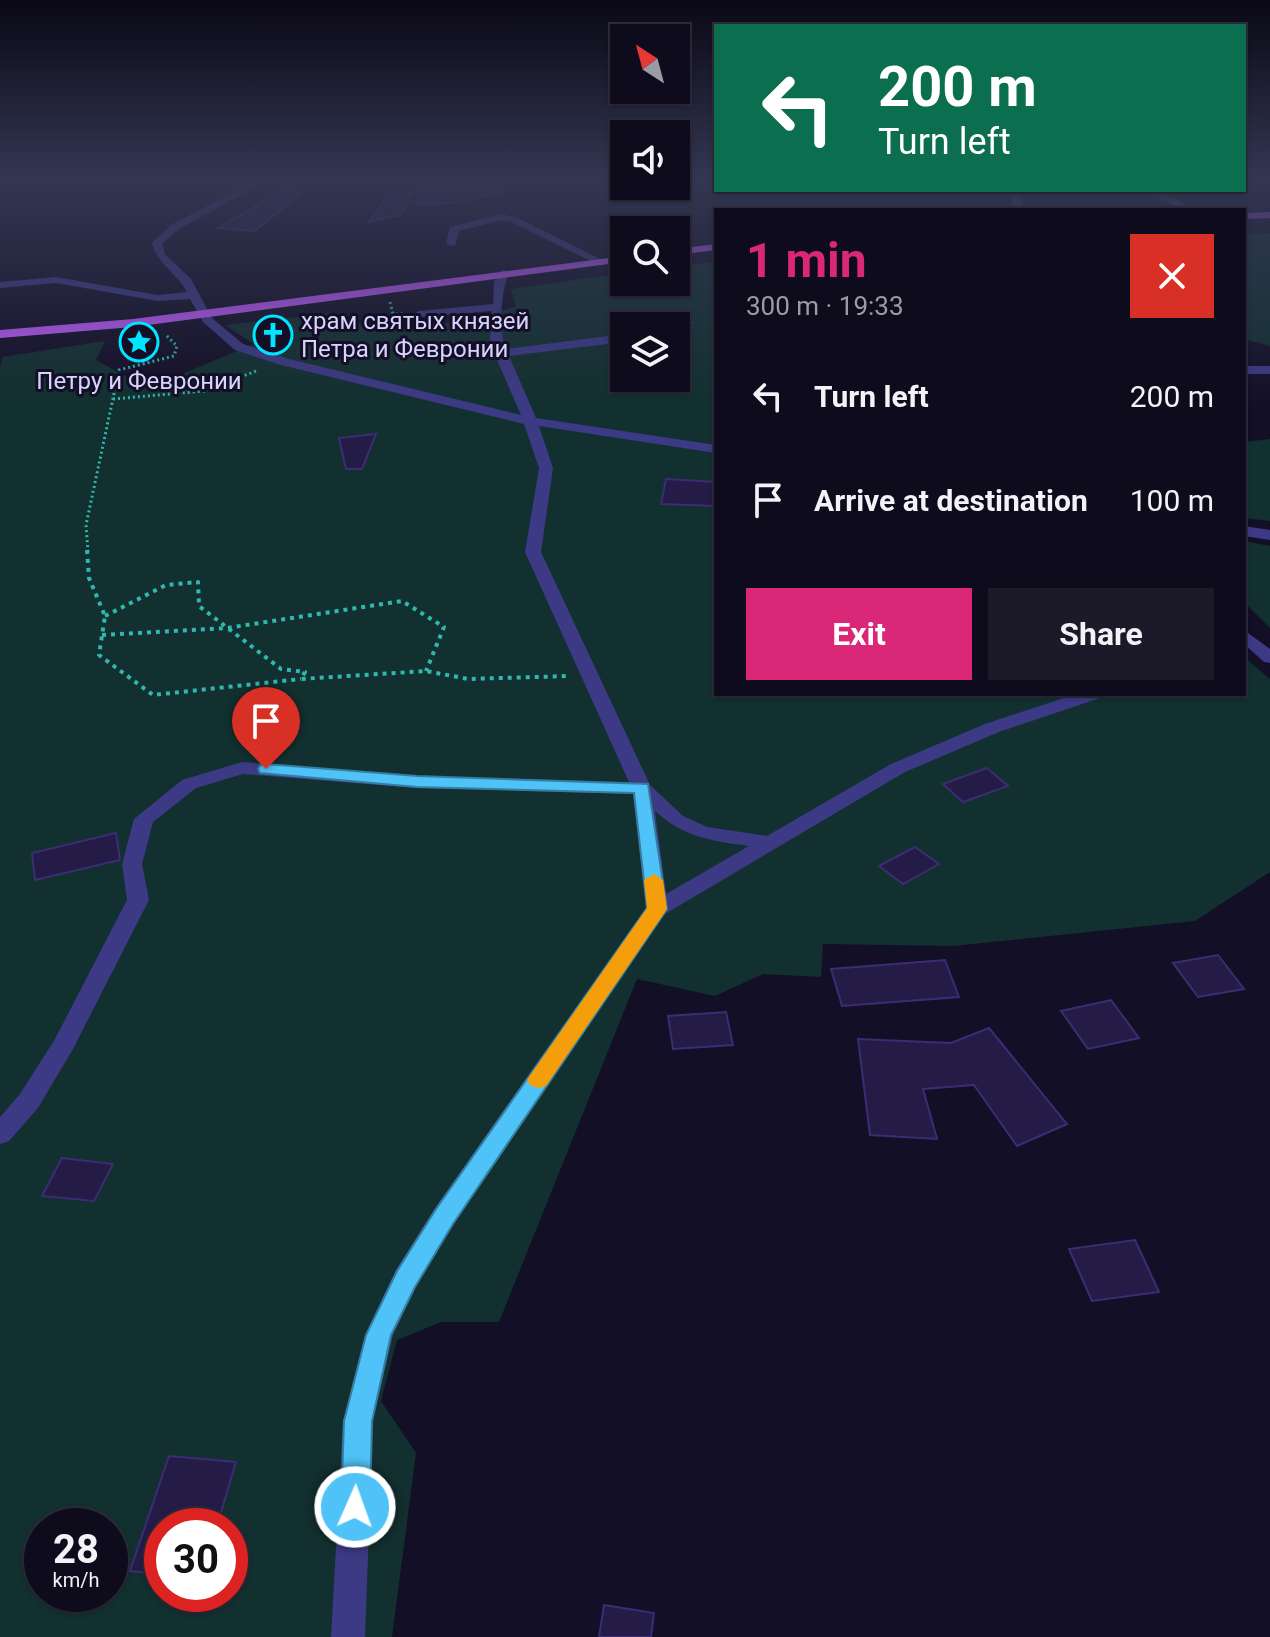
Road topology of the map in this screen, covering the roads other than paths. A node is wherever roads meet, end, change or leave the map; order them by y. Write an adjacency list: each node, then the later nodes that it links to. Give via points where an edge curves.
1 (160, 253): 7 (street, via 186,279)
2 (585, 253): 4 (street)
3 (610, 261): 4 (main road)
4 (601, 262): 5 (main road)
5 (504, 273): 8 (street); 9 (main road)
6 (0, 285): 7 (street, via 56,280 158,298)
7 (193, 295): 9 (street)
8 (498, 307): 10 (street); 13 (street)
9 (204, 313): 11 (main road); 16 (street, via 239,347 268,357)
10 (419, 314)
11 (0, 334)
12 (610, 340): 13 (street)
13 (500, 353): 16 (street)
14 (1246, 370): 15 (street)
15 (1270, 370)
16 (530, 421): 17 (street); 23 (street, via 546,468 533,552)
17 (714, 449)
18 (1246, 531): 19 (street)
19 (1270, 535)
20 (1246, 640): 21 (street)
21 (1270, 658)
22 (1088, 696): 24 (street, via 992,728 898,768)
23 (642, 788): 24 (street, via 676,820 702,833); 25 (street); 26 (street, via 417,782 242,768 189,784 144,819 132,864 138,900 65,1043 29,1101)
24 (766, 842): 25 (street)
25 (657, 909): 27 (street, via 444,1216 379,1335 358,1421)
26 (0, 1134)
27 (348, 1637)

